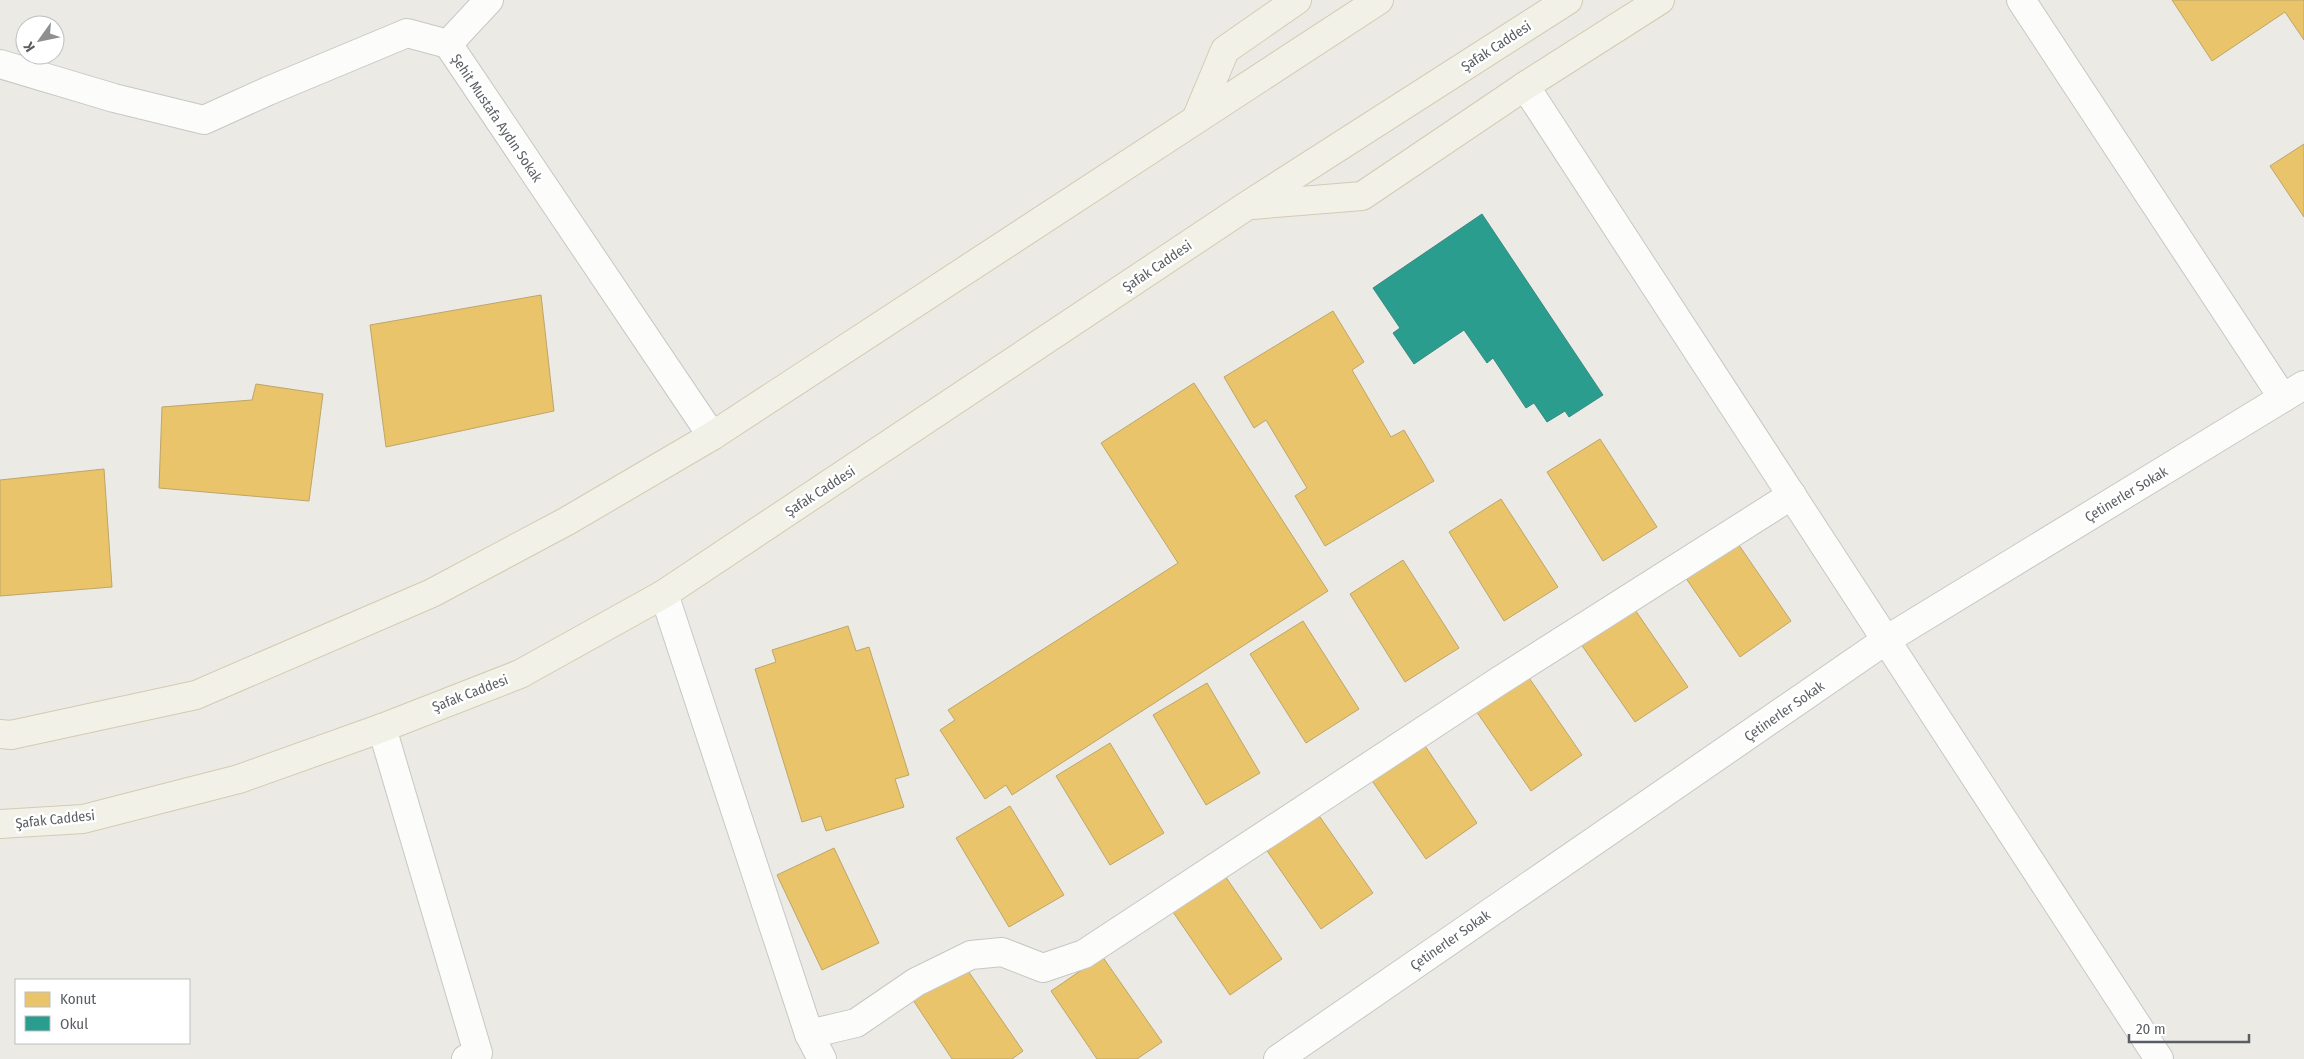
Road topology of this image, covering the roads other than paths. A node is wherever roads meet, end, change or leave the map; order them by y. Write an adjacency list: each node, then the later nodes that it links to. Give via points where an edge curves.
1 (489, 0): 7 (street)
2 (1297, 0): 10 (main road, via 1226,50)
3 (1379, 0): 10 (main road)
4 (1568, 0): 11 (main road, Şafak Caddesi)
5 (1660, 0): 9 (main road)
6 (2021, 0): 12 (street)
7 (448, 44): 8 (street, Şehit Mustafa Aydın Sokak, via 408,33 204,120 114,98); 13 (street, Şehit Mustafa Aydın Sokak)
8 (0, 64)
9 (1525, 86): 11 (main road, via 1362,196); 14 (street)
10 (1196, 117): 13 (main road)
11 (1248, 205): 15 (main road, Şafak Caddesi)
12 (2294, 392): 16 (street, Çetinerler Sokak)
13 (712, 436): 18 (main road, via 567,521 432,593 196,695 11,735)
14 (1792, 495): 16 (street); 20 (street, via 1499,681 1084,954 1043,968 1002,952 971,955 916,982 856,1023)
15 (664, 594): 17 (main road, Şafak Caddesi, via 520,674); 20 (street)
16 (1886, 640): 23 (street, Çetinerler Sokak); 24 (street)
17 (382, 728): 19 (main road, Şafak Caddesi, via 239,779 101,815); 21 (street)
18 (0, 734)
19 (0, 824)
20 (809, 1034): 22 (street)
21 (477, 1057)
22 (822, 1059)
23 (1278, 1059)
24 (2159, 1059)

